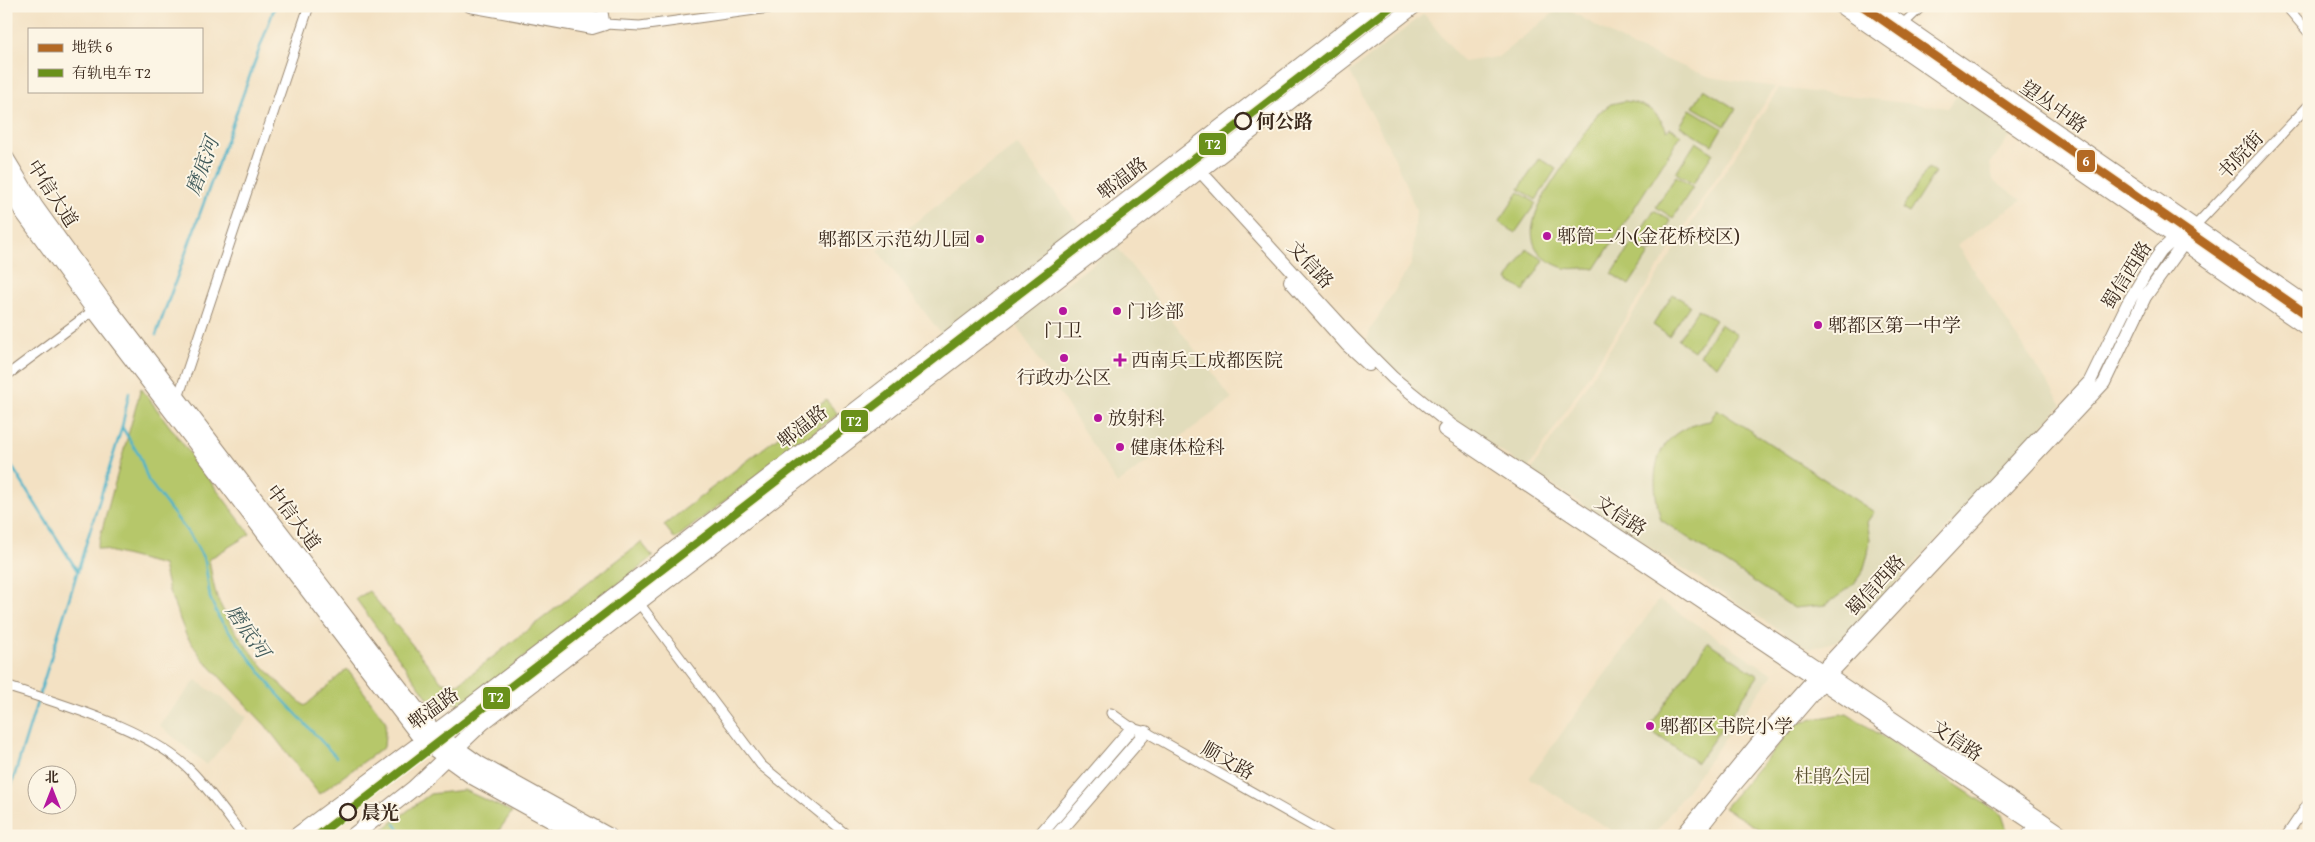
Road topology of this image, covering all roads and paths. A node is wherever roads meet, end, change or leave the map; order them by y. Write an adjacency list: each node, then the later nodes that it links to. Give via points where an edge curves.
1 (309, 6): 25 (street)
2 (470, 6): 12 (street, via 592,28)
3 (514, 6): 12 (street, via 599,18)
4 (602, 6): 12 (street)
5 (784, 6): 12 (street, via 640,26)
6 (1377, 6): 32 (main road, 郫温路)
7 (1414, 6): 17 (main road)
8 (1841, 6): 20 (main road, 望丛中路)
9 (1876, 6): 13 (main road, 望丛中路)
10 (1922, 6): 13 (street)
11 (2286, 6): 14 (street)
12 (605, 24)
13 (1902, 24): 19 (main road, 望丛中路)
14 (2309, 33)
15 (2309, 105): 19 (street, 书院街)
16 (6, 158): 25 (main road, 中信大道, via 35,206)
17 (1197, 173): 26 (main road); 27 (street, 文信路, via 1347,345 1445,432)
18 (6, 184): 22 (main road, 中信大道)
19 (2194, 227): 20 (street, 蜀信西路); 21 (main road, 望丛中路)
20 (2181, 240): 23 (main road, 望丛中路); 27 (street, 蜀信西路, via 2161,251 2128,303 2090,381)
21 (2309, 306)
22 (94, 310): 24 (street); 32 (main road, 中信大道)
23 (2309, 329)
24 (6, 376)
25 (178, 398): 32 (main road, 中信大道)
26 (639, 603): 33 (main road, via 482,723); 41 (street, via 761,764)
27 (1822, 677): 35 (street, 文信路); 45 (street, 蜀信西路, via 1759,740); 46 (street, 蜀信西路)
28 (6, 686): 36 (street, via 126,729 163,750 192,772)
29 (1111, 713): 30 (street, 顺文路)
30 (1132, 728): 31 (street, 顺文路); 42 (street)
31 (1146, 732): 43 (street); 44 (street, 顺文路)
32 (428, 736): 33 (main road, 中信大道); 37 (main road, 郫温路)
33 (450, 752): 38 (main road, via 414,788); 39 (main road, 中信大道, via 473,777); 40 (main road, 中信大道, via 479,764)
34 (2309, 802): 50 (street)
35 (2035, 821): 47 (street); 48 (street); 49 (street, 文信路)
36 (243, 836)
37 (296, 836)
38 (353, 836)
39 (580, 836)
40 (609, 836)
41 (848, 836)
42 (1039, 836)
43 (1056, 836)
44 (1330, 836)
45 (1681, 836)
46 (1695, 836)
47 (2026, 836)
48 (2050, 836)
49 (2066, 836)
50 (2286, 836)

